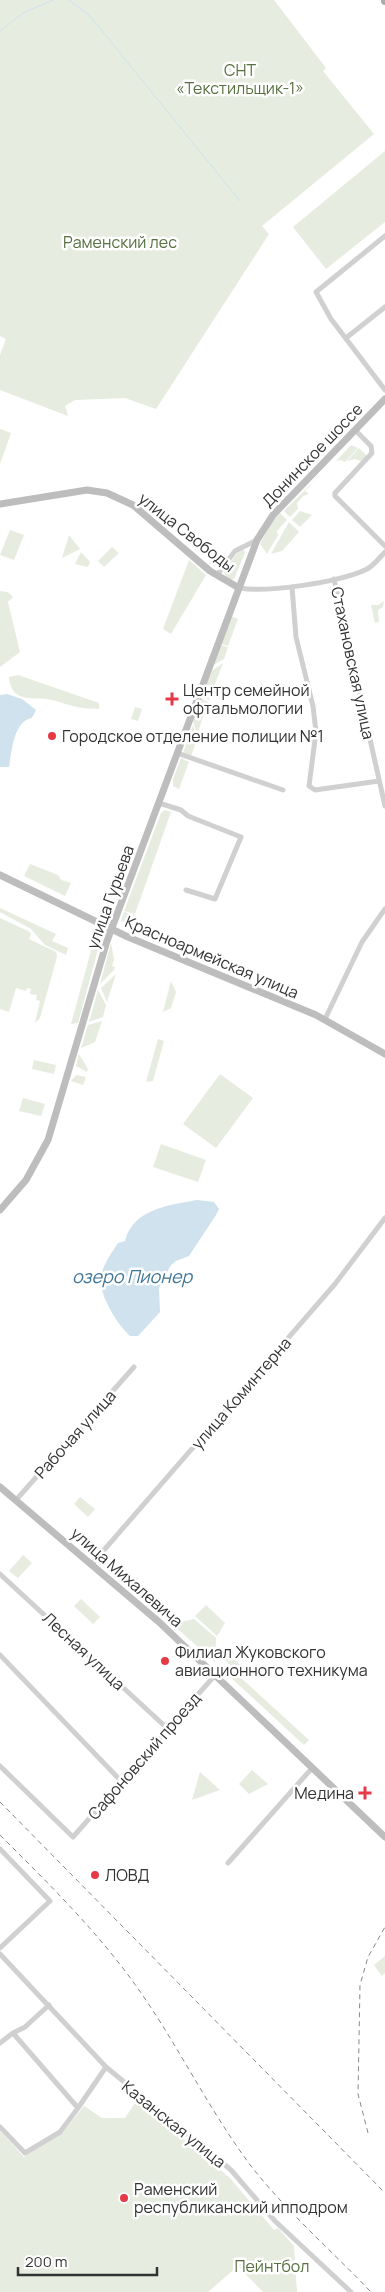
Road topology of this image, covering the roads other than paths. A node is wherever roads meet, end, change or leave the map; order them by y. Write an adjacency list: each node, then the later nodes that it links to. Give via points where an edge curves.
1 (385, 236): 3 (street, via 316,292)
2 (385, 306): 3 (street)
3 (346, 338): 4 (street)
4 (385, 390)
5 (385, 399): 6 (main road, Донинское шоссе)
6 (355, 430): 8 (main road, Донинское шоссе, via 273,515); 9 (street, via 371,446 372,453 334,496)
7 (0, 504): 11 (main road, улица Свободы, via 87,490 107,493 133,505)
8 (257, 540): 11 (street, via 235,551); 14 (main road, Донинское шоссе)
9 (385, 546)
10 (385, 552): 12 (street, via 365,571)
11 (217, 575): 14 (main road, улица Свободы)
12 (334, 579): 13 (street); 16 (street, Стахановская улица)
13 (292, 587): 14 (street); 16 (street, via 296,637 316,732 309,786 315,790)
14 (239, 588): 15 (main road, улица Гурьева)
15 (177, 753): 17 (street); 18 (main road, улица Гурьева)
16 (379, 781): 19 (street, Стахановская улица)
17 (283, 790)
18 (159, 803): 21 (street, via 241,837 215,899); 23 (main road, улица Гурьева)
19 (385, 806)
20 (0, 875): 23 (main road, Красноармейская улица)
21 (186, 890)
22 (385, 909): 24 (street, via 362,942)
23 (111, 930): 24 (main road, Красноармейская улица); 26 (main road, улица Гурьева, via 48,1140 26,1180)
24 (326, 1020): 25 (main road, Красноармейская улица)
25 (385, 1054)
26 (0, 1210)
27 (385, 1218): 31 (street, улица Коминтерна, via 335,1284)
28 (134, 1367): 30 (street, Рабочая улица)
29 (0, 1486): 30 (main road, улица Михалевича)
30 (16, 1500): 31 (main road, улица Михалевича)
31 (91, 1565): 34 (main road, улица Михалевича)
32 (0, 1574): 35 (street, Лесная улица)
33 (0, 1655): 38 (street)
34 (216, 1674): 35 (street, Сафоновский проезд); 37 (main road, улица Михалевича)
35 (168, 1729): 38 (street, Сафоновский проезд)
36 (0, 1766): 38 (street, Сафоновский проезд, via 73,1837)
37 (313, 1767): 39 (main road, улица Михалевича); 41 (street)
38 (122, 1782)
39 (385, 1837)
40 (0, 1849): 42 (street, via 50,1901)
41 (228, 1864)
42 (0, 1948)
43 (0, 1954): 44 (street, Казанская улица)
44 (49, 2005): 45 (street, via 23,2029); 47 (street, Казанская улица)
45 (13, 2033): 46 (street); 48 (street)
46 (0, 2044)
47 (106, 2067): 48 (street); 50 (street, Казанская улица, via 231,2170 275,2221)
48 (78, 2108): 49 (street, via 60,2132 25,2153)
49 (0, 2127)
50 (350, 2292)

